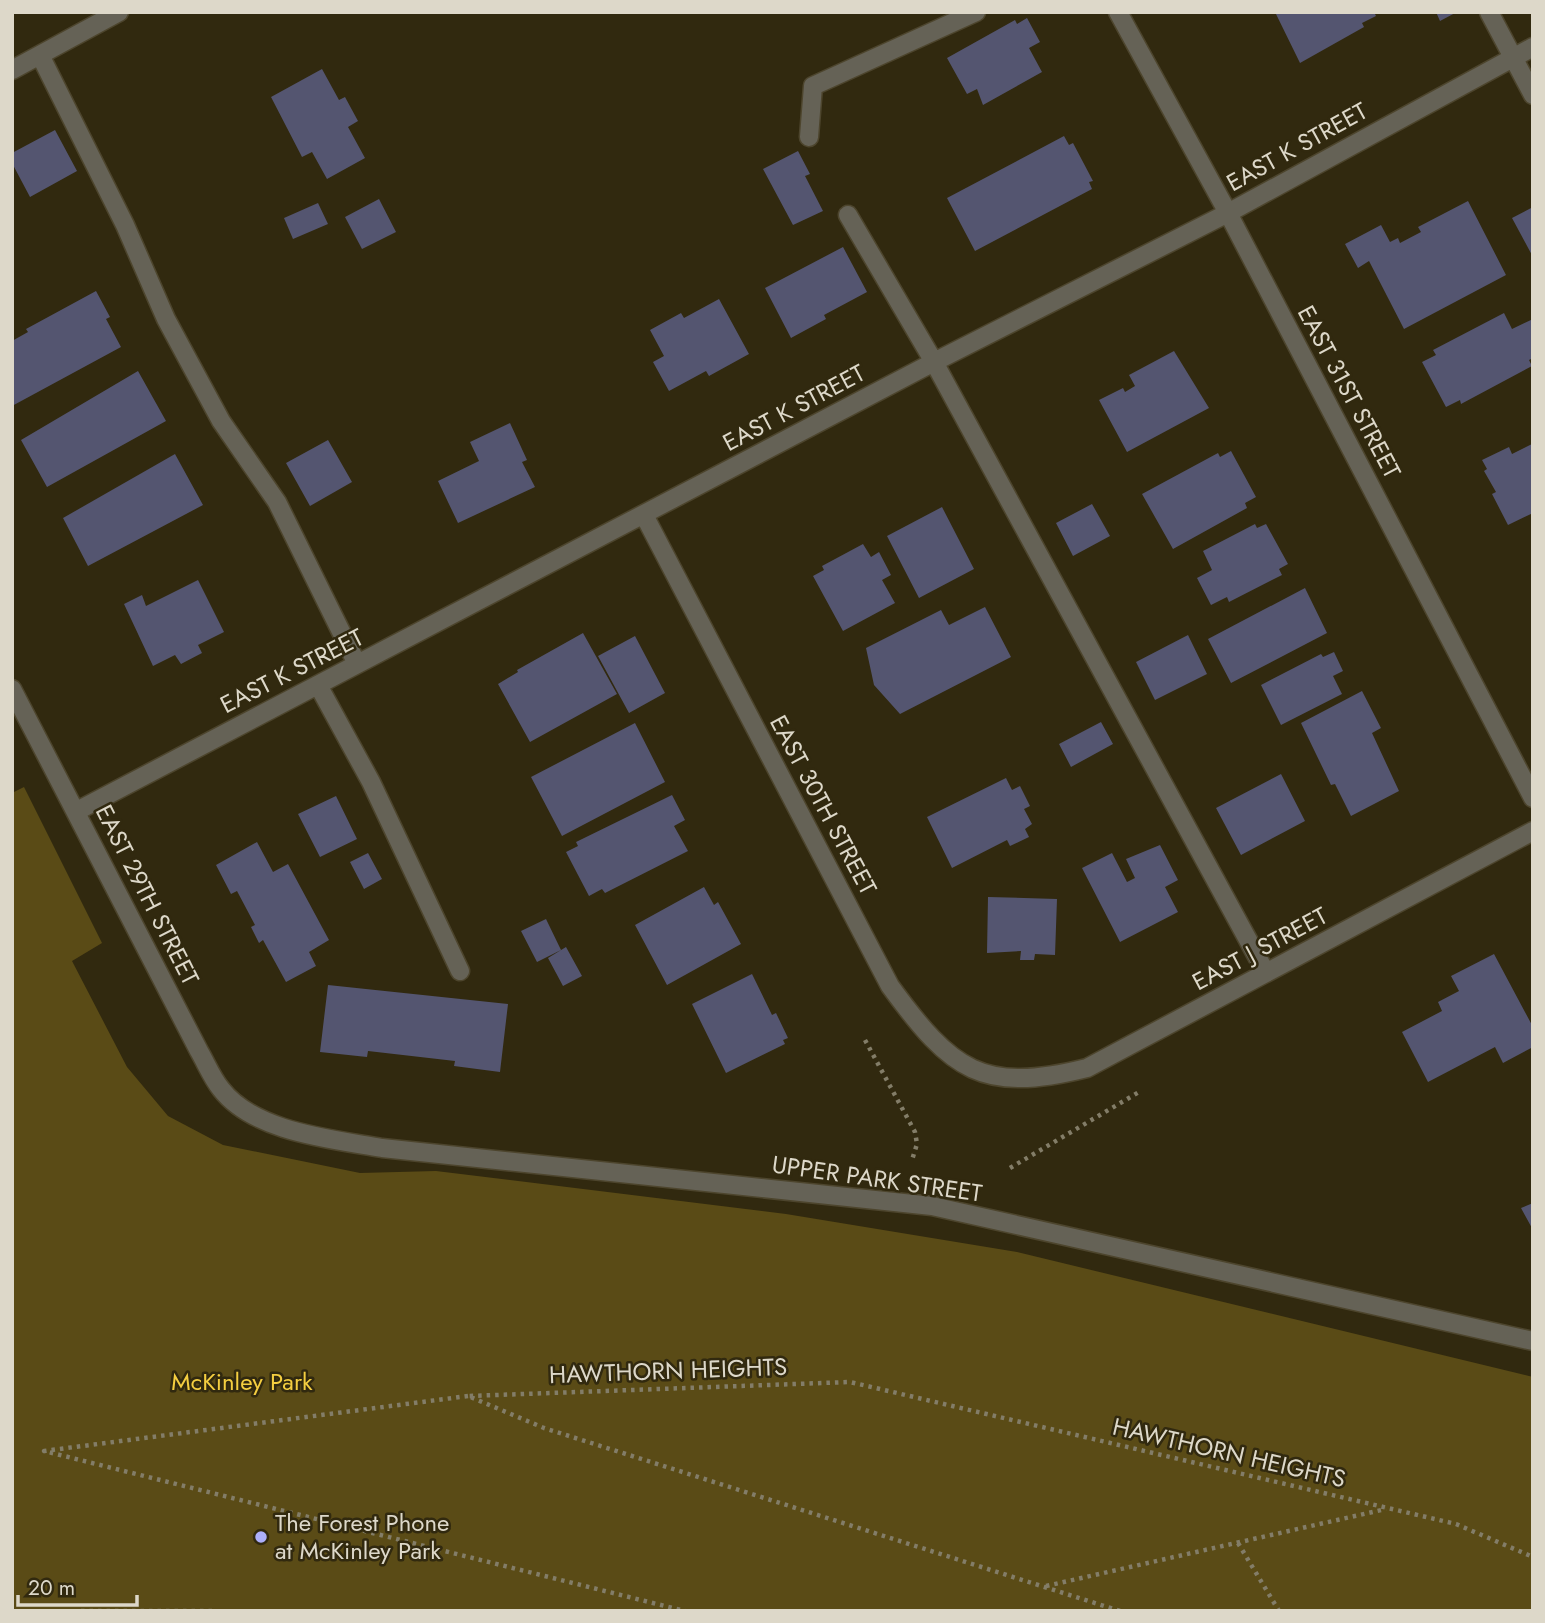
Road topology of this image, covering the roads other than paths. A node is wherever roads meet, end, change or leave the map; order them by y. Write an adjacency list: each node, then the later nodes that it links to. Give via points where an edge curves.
1 (119, 12): 6 (street)
2 (976, 12): 10 (street, via 813,86)
3 (1118, 12): 11 (street, EAST 31ST STREET)
4 (1489, 12): 7 (street)
5 (1533, 47): 7 (street, EAST K STREET)
6 (40, 55): 8 (street); 15 (street, via 166,319 221,421 277,502)
7 (1513, 58): 9 (street); 11 (street, EAST K STREET)
8 (12, 70)
9 (1533, 95)
10 (809, 137)
11 (1228, 213): 13 (street, EAST K STREET); 18 (street, EAST 31ST STREET)
12 (848, 215): 13 (street)
13 (934, 362): 14 (street, EAST K STREET); 22 (street)
14 (644, 515): 15 (street, EAST K STREET); 23 (street, EAST 30TH STREET, via 890,986 919,1027 942,1049 974,1071)
15 (358, 664): 16 (street, EAST K STREET)
16 (318, 685): 19 (street, EAST K STREET); 21 (street, via 371,782)
17 (12, 689): 19 (street, EAST 29TH STREET)
18 (1533, 798)
19 (77, 811): 24 (street, EAST 29TH STREET, via 221,1090)
20 (1533, 831): 22 (street, EAST J STREET)
21 (460, 971)
22 (1266, 973): 23 (street, EAST J STREET, via 1087,1068 1043,1079)
23 (1001, 1079)
24 (250, 1115): 25 (street, UPPER PARK STREET, via 316,1137 382,1147 932,1206)
25 (1533, 1341)

